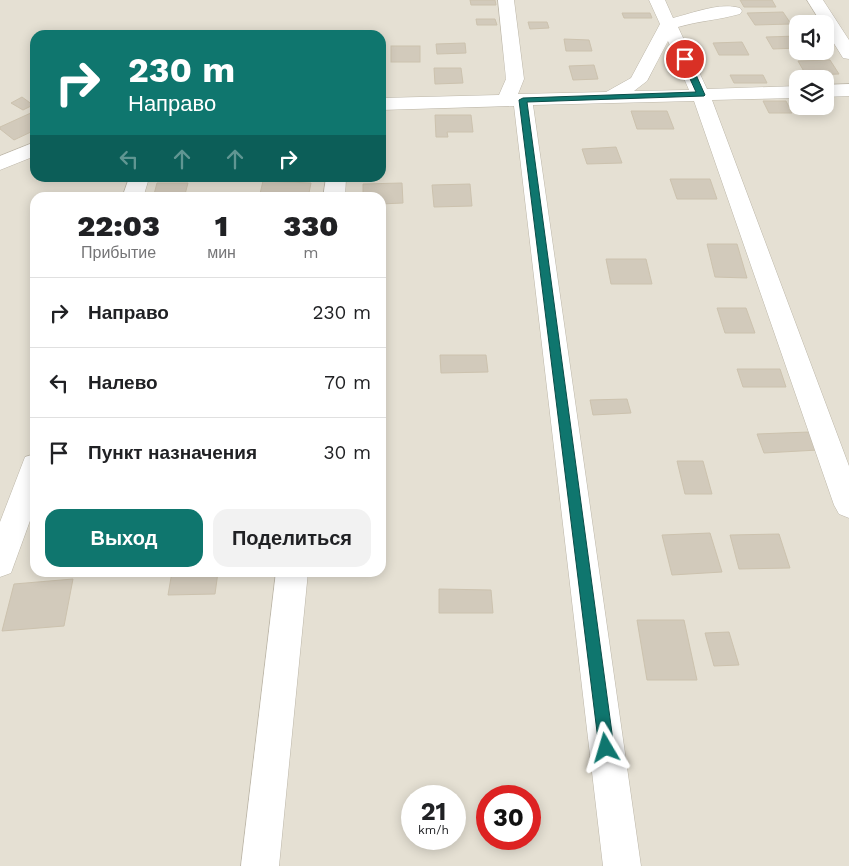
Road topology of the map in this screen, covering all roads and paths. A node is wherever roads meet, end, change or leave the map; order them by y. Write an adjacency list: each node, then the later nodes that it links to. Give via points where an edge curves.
1 (506, 0): 12 (street)
2 (657, 0): 5 (street)
3 (815, 0): 6 (street)
4 (734, 11): 5 (street)
5 (668, 24): 10 (street); 11 (street, via 638,81)
6 (849, 54)
7 (849, 90): 8 (street)
8 (834, 91)
9 (789, 92): 10 (street)
10 (701, 95): 11 (street); 17 (street)
11 (611, 97): 12 (street)
12 (515, 100): 13 (street); 21 (street)
13 (386, 104)
14 (30, 150): 15 (street)
15 (0, 164)
16 (30, 480): 18 (street)
17 (849, 504)
18 (0, 563)
19 (291, 577): 20 (street)
20 (260, 866)
21 (622, 866)

